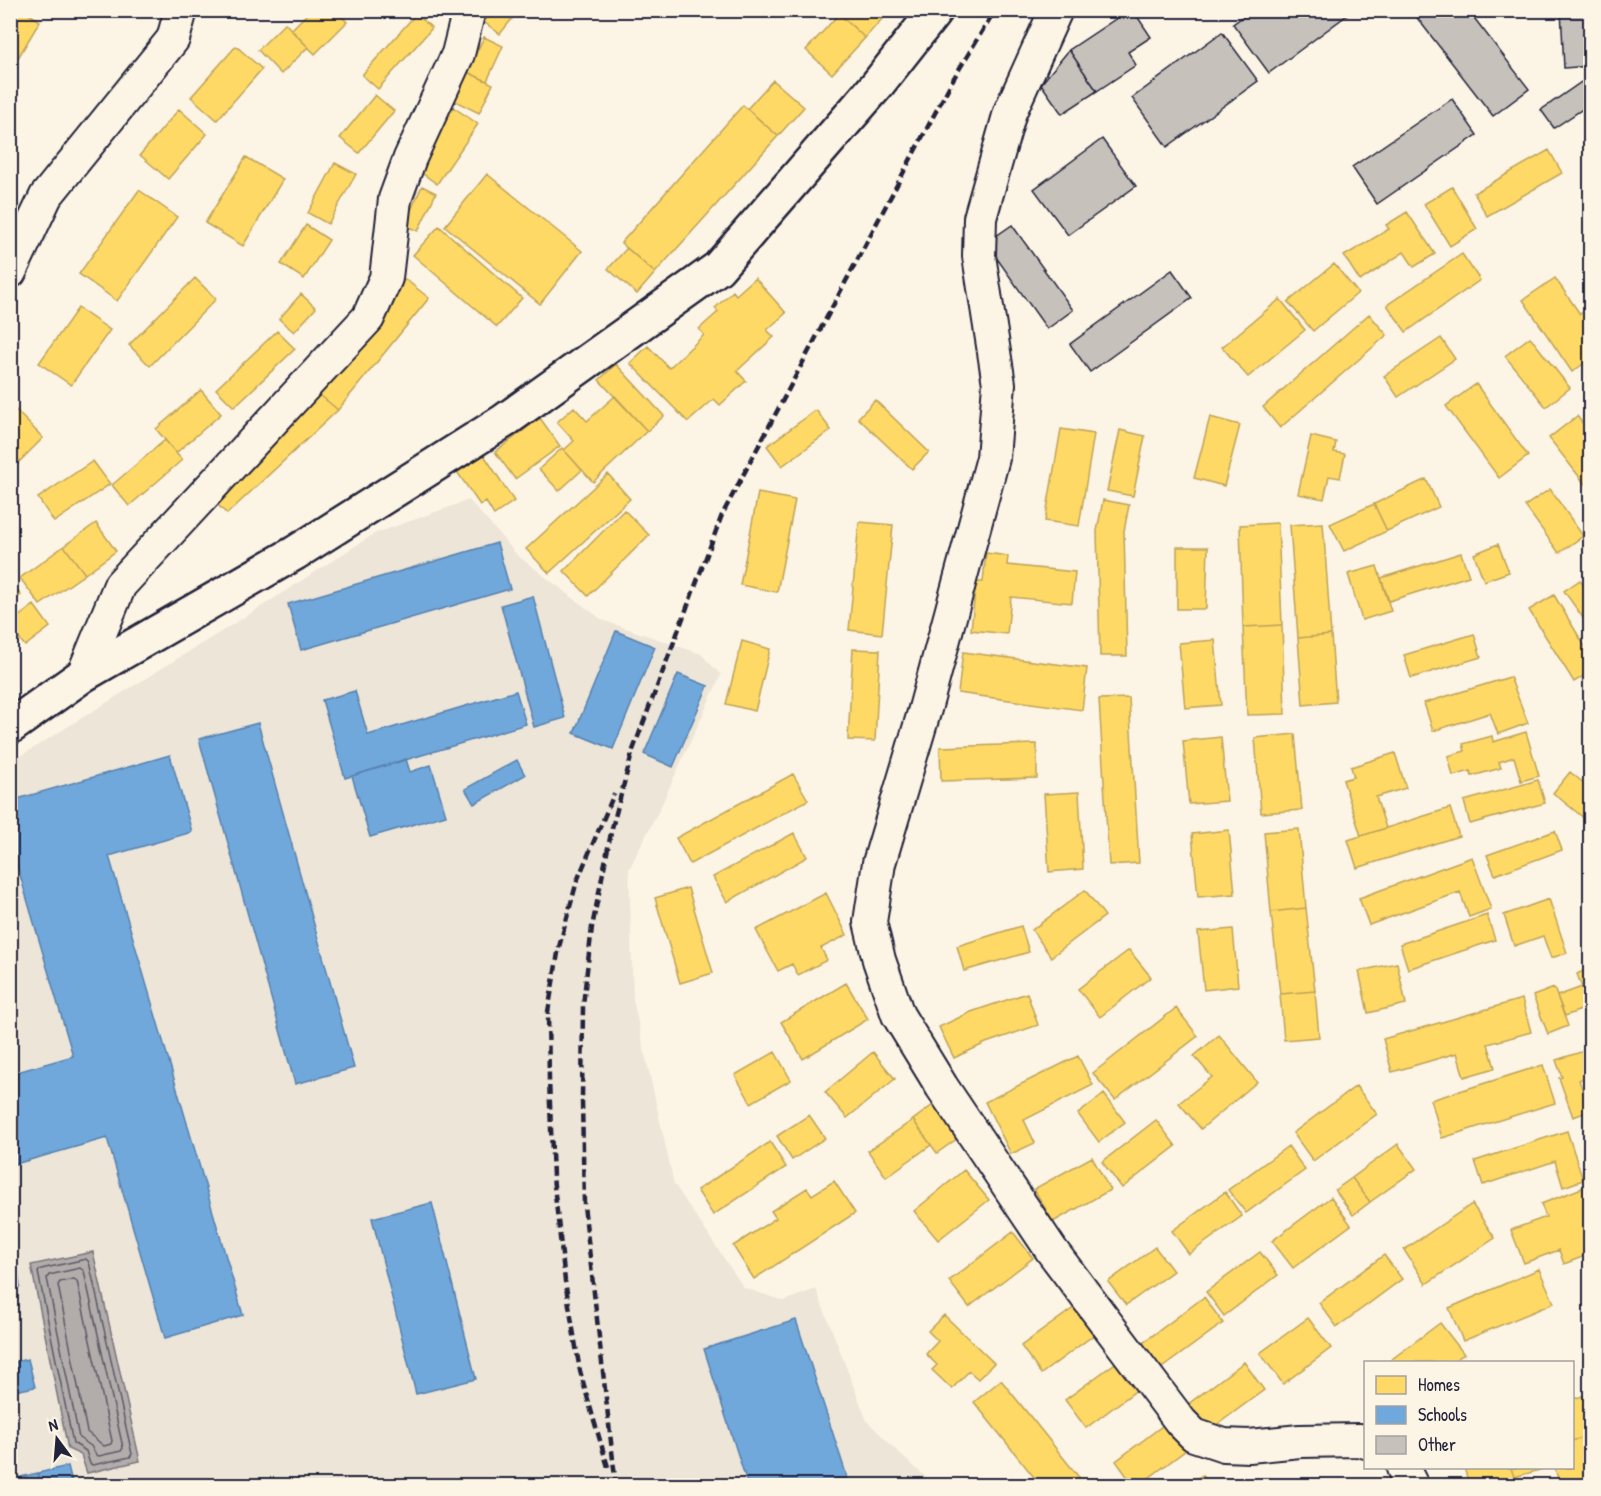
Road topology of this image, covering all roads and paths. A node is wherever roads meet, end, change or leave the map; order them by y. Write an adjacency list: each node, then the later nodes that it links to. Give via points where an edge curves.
1 (181, 10): 5 (street, via 173,39 46,196)
2 (469, 10): 6 (street, via 458,54 395,199 386,278 368,318 120,585)
3 (936, 10): 6 (street, via 877,85 718,268 504,421 295,553)
4 (1056, 10): 8 (street, via 1010,112 980,218 979,256 999,384 993,458 879,863 870,922 898,1015 920,1051 1052,1251 1181,1422 1194,1435 1224,1445)
5 (10, 272)
6 (83, 675): 7 (street)
7 (10, 727)
8 (1364, 1442)
9 (1404, 1469): 10 (street)
10 (1412, 1485)

